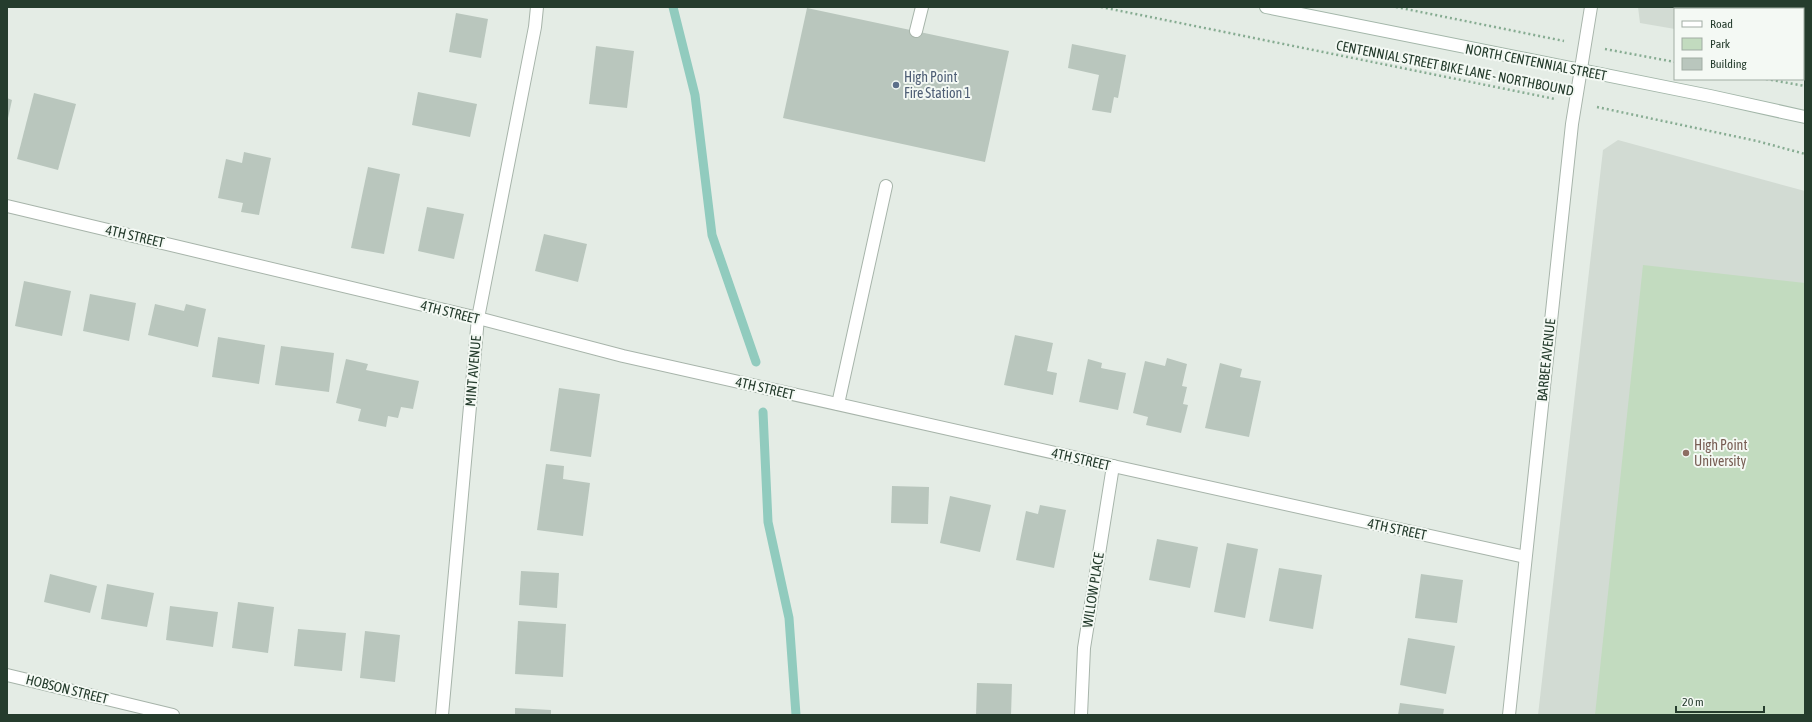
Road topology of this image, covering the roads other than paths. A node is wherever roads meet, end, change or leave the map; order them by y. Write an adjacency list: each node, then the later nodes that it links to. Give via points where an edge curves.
1 (537, 7): 10 (street, MINT AVENUE)
2 (922, 7): 5 (street)
3 (1266, 7): 6 (street, NORTH CENTENNIAL STREET)
4 (1592, 7): 6 (street, BARBEE AVENUE)
5 (916, 31)
6 (1581, 71): 7 (street, NORTH CENTENNIAL STREET); 13 (street, BARBEE AVENUE, via 1572,124)
7 (1805, 117)
8 (886, 186): 11 (street)
9 (7, 206): 10 (street, 4TH STREET)
10 (478, 318): 11 (street, 4TH STREET, via 623,356); 16 (street, MINT AVENUE)
11 (838, 404): 12 (street, 4TH STREET)
12 (1113, 466): 13 (street, 4TH STREET); 17 (street, WILLOW PLACE, via 1084,648)
13 (1525, 556): 18 (street, BARBEE AVENUE)
14 (7, 675): 15 (street, HOBSON STREET)
15 (173, 715)
16 (442, 715)
17 (1081, 715)
18 (1509, 715)

